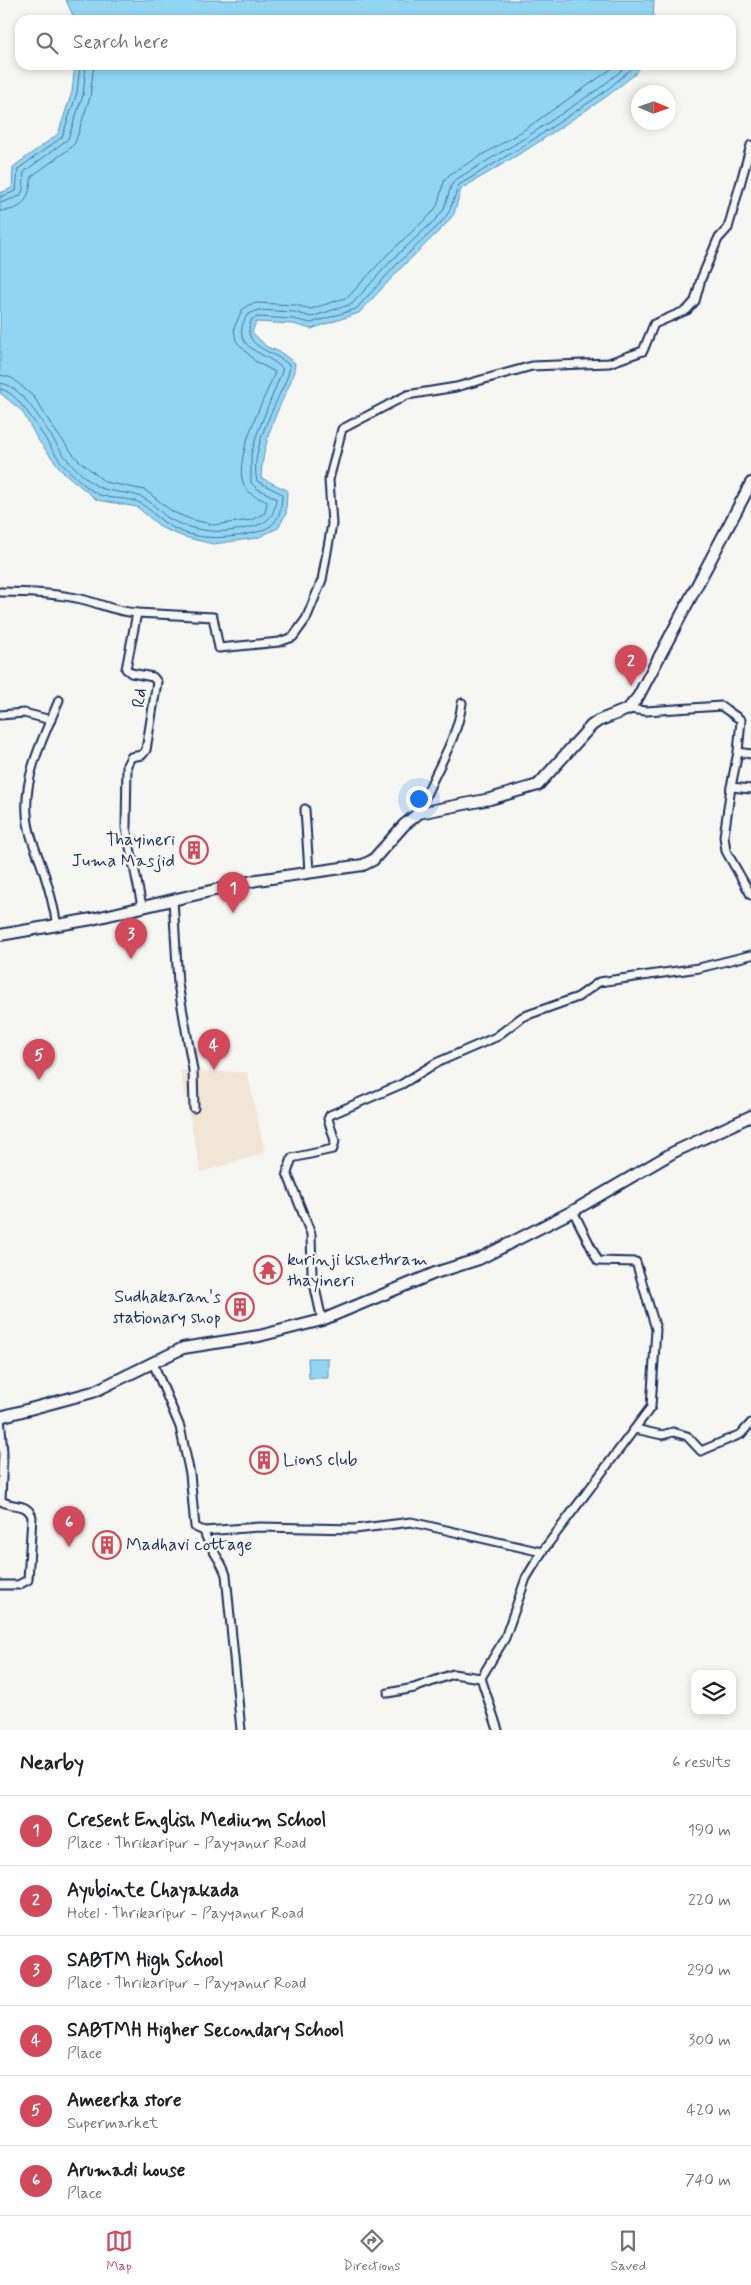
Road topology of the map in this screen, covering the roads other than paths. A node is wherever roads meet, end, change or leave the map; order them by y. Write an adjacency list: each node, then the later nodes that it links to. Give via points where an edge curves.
1 (751, 145): 4 (street, via 728,228 718,239 695,301 687,310 654,324 643,351 609,363 532,366 456,387 406,395 342,429 329,480 332,524 322,580 306,619 293,637 279,642 219,648 213,617)
2 (751, 483): 7 (main road, via 638,697)
3 (0, 592): 4 (street, via 55,594 116,612)
4 (136, 613): 19 (street, Rd, via 126,669 154,677 157,682 146,750 142,755 131,757 127,765 126,828)
5 (59, 700): 9 (street)
6 (462, 703): 15 (street, via 460,721 448,752)
7 (628, 709): 10 (street, via 646,711 721,706 741,720); 15 (main road, via 598,720 538,785 490,799)
8 (0, 714): 9 (street, via 24,713)
9 (51, 720): 20 (street, via 31,772 27,815)
10 (738, 752): 11 (street); 12 (street)
11 (751, 754)
12 (731, 787): 13 (street); 17 (street, via 724,836 726,851)
13 (751, 789)
14 (305, 809): 16 (street)
15 (419, 812): 16 (main road, via 373,860 347,869)
16 (309, 872): 18 (main road)
17 (751, 894)
18 (172, 899): 19 (main road); 23 (street, via 178,984 193,1070)
19 (142, 906): 20 (main road)
20 (57, 926): 21 (main road)
21 (0, 935)
22 (751, 956): 26 (street, via 700,968 599,982 578,997 522,1017 496,1037 436,1062 402,1084 330,1115 328,1120 335,1141 333,1149 292,1158 288,1173 311,1234 312,1274)
23 (194, 1108)
24 (751, 1116): 25 (main road, via 674,1152 602,1191)
25 (573, 1211): 26 (main road, via 479,1259 435,1273); 30 (street, via 598,1261 636,1262 656,1329 651,1406)
26 (322, 1320): 27 (main road, via 260,1336 183,1348)
27 (153, 1363): 28 (main road, via 93,1392); 31 (street, via 180,1427 190,1474 195,1527)
28 (0, 1417): 33 (street, via 3,1452 1,1501 26,1508 32,1517 28,1580 18,1586)
29 (751, 1423): 30 (street, via 741,1434 701,1451 687,1436)
30 (635, 1429): 32 (street)
31 (204, 1531): 32 (street, via 260,1527 355,1530 411,1522); 36 (street, via 226,1575)
32 (542, 1552): 34 (street, via 526,1578 505,1638)
33 (0, 1585)
34 (481, 1678): 35 (street, via 453,1674); 37 (street)
35 (388, 1693)
36 (240, 1730)
37 (498, 1730)

